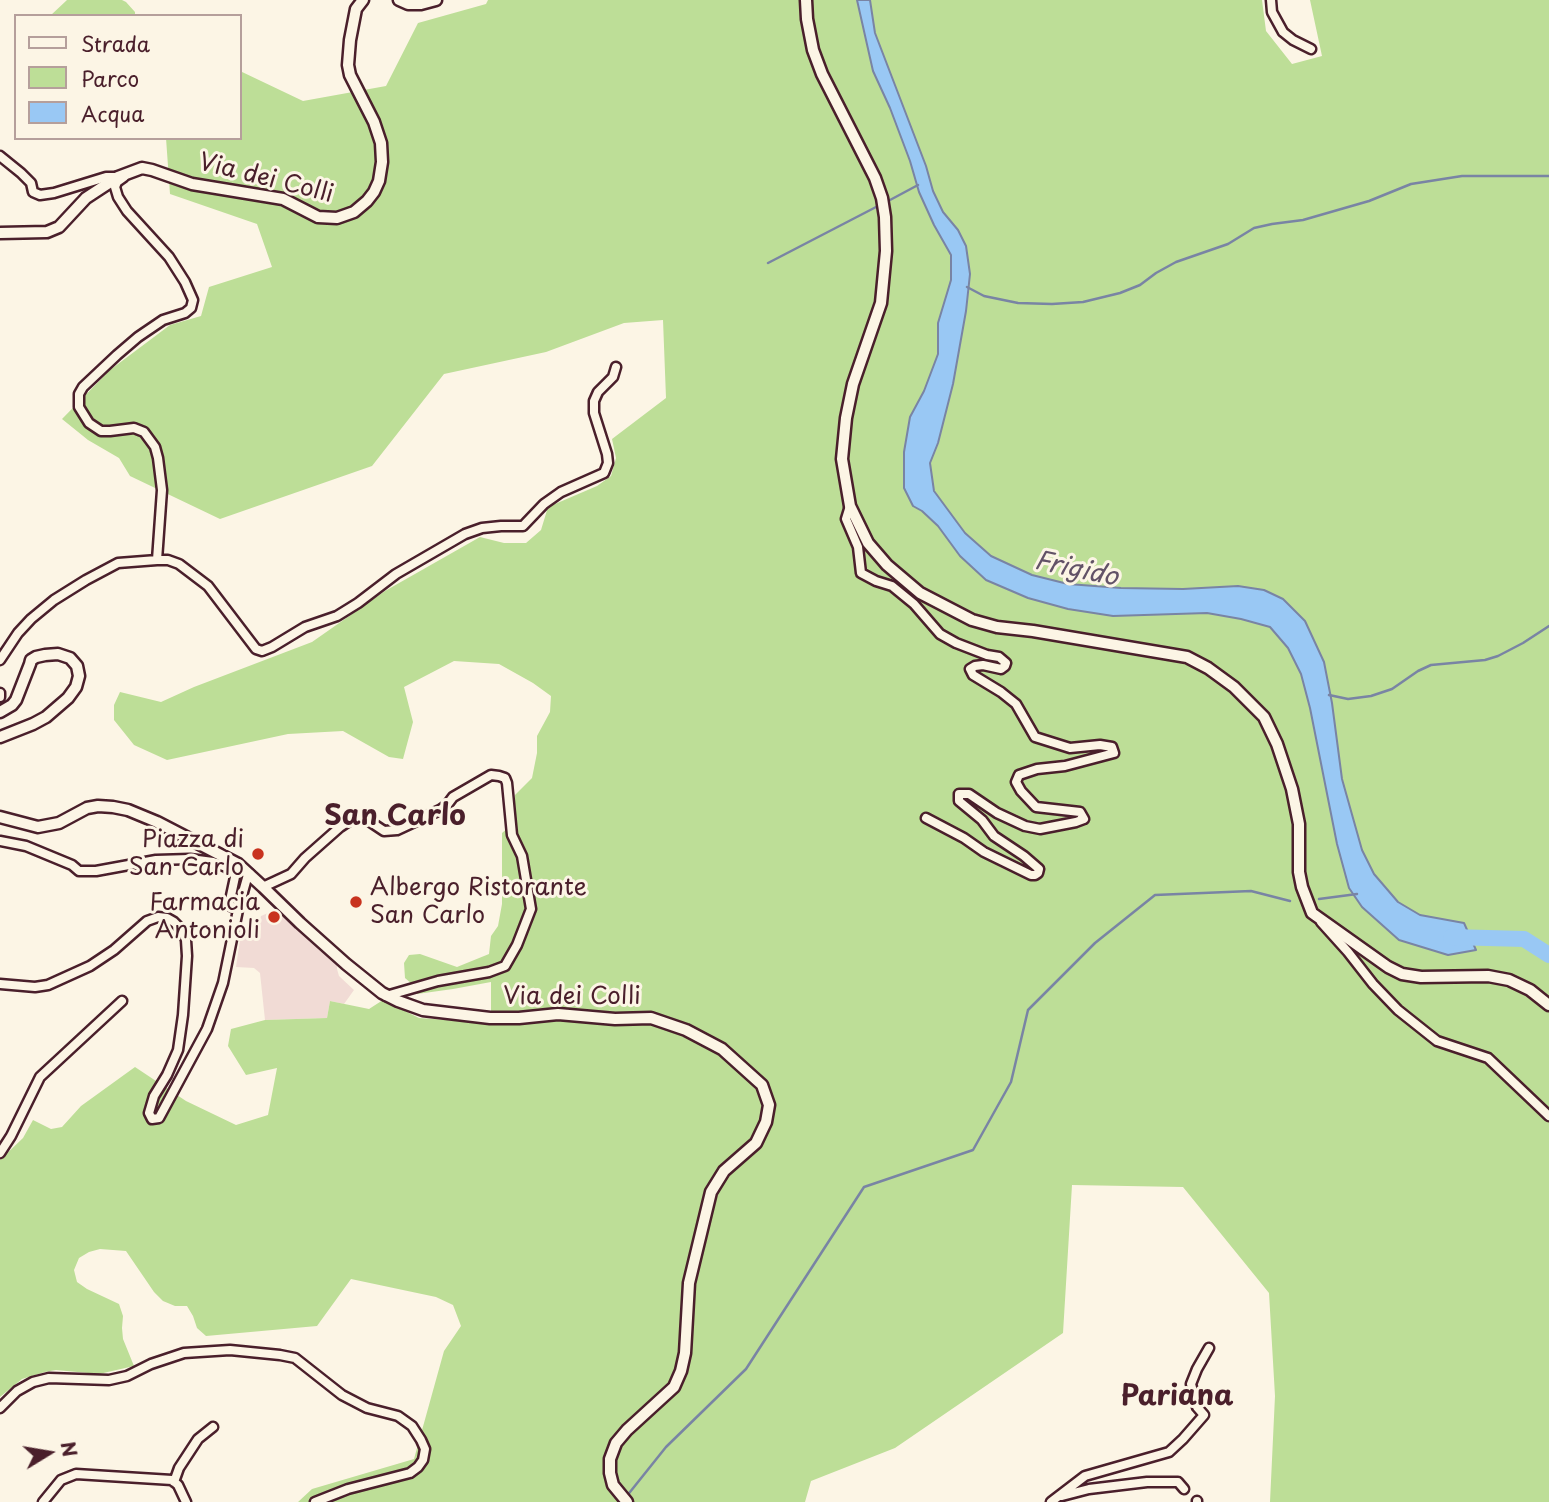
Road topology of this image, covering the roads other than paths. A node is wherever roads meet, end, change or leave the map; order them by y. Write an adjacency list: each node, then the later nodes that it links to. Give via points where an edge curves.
1 (363, 0): 8 (street, Via dei Colli, via 355,9 348,65 374,122 383,162 379,181 367,201 354,212 327,219 283,199 192,184)
2 (399, 0): 3 (street, via 421,4)
3 (436, 0)
4 (806, 0): 12 (street, via 813,50 875,178 887,232 881,303 846,418 842,459)
5 (1273, 0): 6 (street, via 1272,12 1283,32)
6 (1311, 49)
7 (0, 156): 9 (street, via 40,195)
8 (165, 174): 9 (street, Via dei Colli, via 142,168); 13 (street, via 125,177 115,187 127,211 185,282 193,300 191,308 138,337 79,394 79,407 89,423 101,431 134,428 144,432 155,447 162,490)
9 (118, 177): 10 (street, Via dei Colli, via 86,198 59,227 47,232)
10 (0, 233)
11 (616, 368): 13 (street, via 594,401 607,454 604,473 561,492 523,526 482,528 465,534 396,574 337,616 305,627 267,650 252,646 208,586 179,564)
12 (850, 506): 18 (street, via 846,519 858,547 860,573 892,586 940,634 1006,663 1001,668 983,665 970,669 1016,704 1035,737 1070,748 1112,747 1114,753 1018,775 1021,791 1036,807 1080,812 1084,819 1076,822 1040,829 1025,826 969,794 959,794 958,801 994,836 1039,869 1035,875); 23 (street, via 868,543 887,565 920,593 950,610 997,627 1187,657 1234,687 1264,717 1277,744 1299,824 1301,887)
13 (157, 560): 14 (street, via 118,563 54,600 18,632)
14 (0, 660)
15 (0, 712): 16 (street, via 16,700 31,660 58,654 77,666 79,677 68,698 46,717)
16 (0, 737)
17 (0, 817): 20 (street, Via dei Colli, via 38,827 97,806 128,810 223,855)
18 (926, 818)
19 (0, 841): 22 (street, via 26,846 79,871 156,860 213,862 234,873 229,905)
20 (250, 874): 21 (street, Via dei Colli); 22 (street)
21 (264, 887): 25 (street, Via dei Colli); 25 (street, via 291,874 352,819 363,817 384,831 397,830 440,810 491,775 505,778 512,835 522,856 531,909 517,945 505,966)
22 (238, 910): 24 (street, via 223,983 207,1030 159,1118 152,1119 149,1113 178,1050 183,1015 186,940 174,922 158,917 147,921 98,961 48,985)
23 (1312, 912): 27 (street, via 1402,974 1509,980); 28 (street, via 1398,1010 1437,1041 1488,1058)
24 (0, 984)
25 (386, 996): 41 (street, Via dei Colli, via 423,1010 490,1018 558,1014 651,1018 722,1049 762,1085 769,1105 756,1143 724,1171 711,1192 689,1283 681,1371 674,1387 616,1443 610,1459 613,1485)
26 (122, 1001): 29 (street, via 40,1077)
27 (1549, 1005)
28 (1549, 1116)
29 (0, 1153)
30 (1209, 1348): 32 (street, via 1191,1384)
31 (0, 1408): 40 (street, via 33,1382 49,1378 109,1380 184,1353 230,1350 295,1358 342,1395 398,1416 412,1426 425,1449 423,1460 410,1473)
32 (1204, 1415): 33 (street); 37 (street, via 1169,1452 1085,1476)
33 (1211, 1423)
34 (212, 1427): 35 (street, via 198,1439)
35 (174, 1482): 38 (street, via 76,1474 61,1480); 39 (street)
36 (1184, 1489): 37 (street, via 1178,1482 1147,1482)
37 (1059, 1496): 42 (street)
38 (43, 1502)
39 (186, 1502)
40 (315, 1502)
41 (627, 1502)
42 (1051, 1502)

